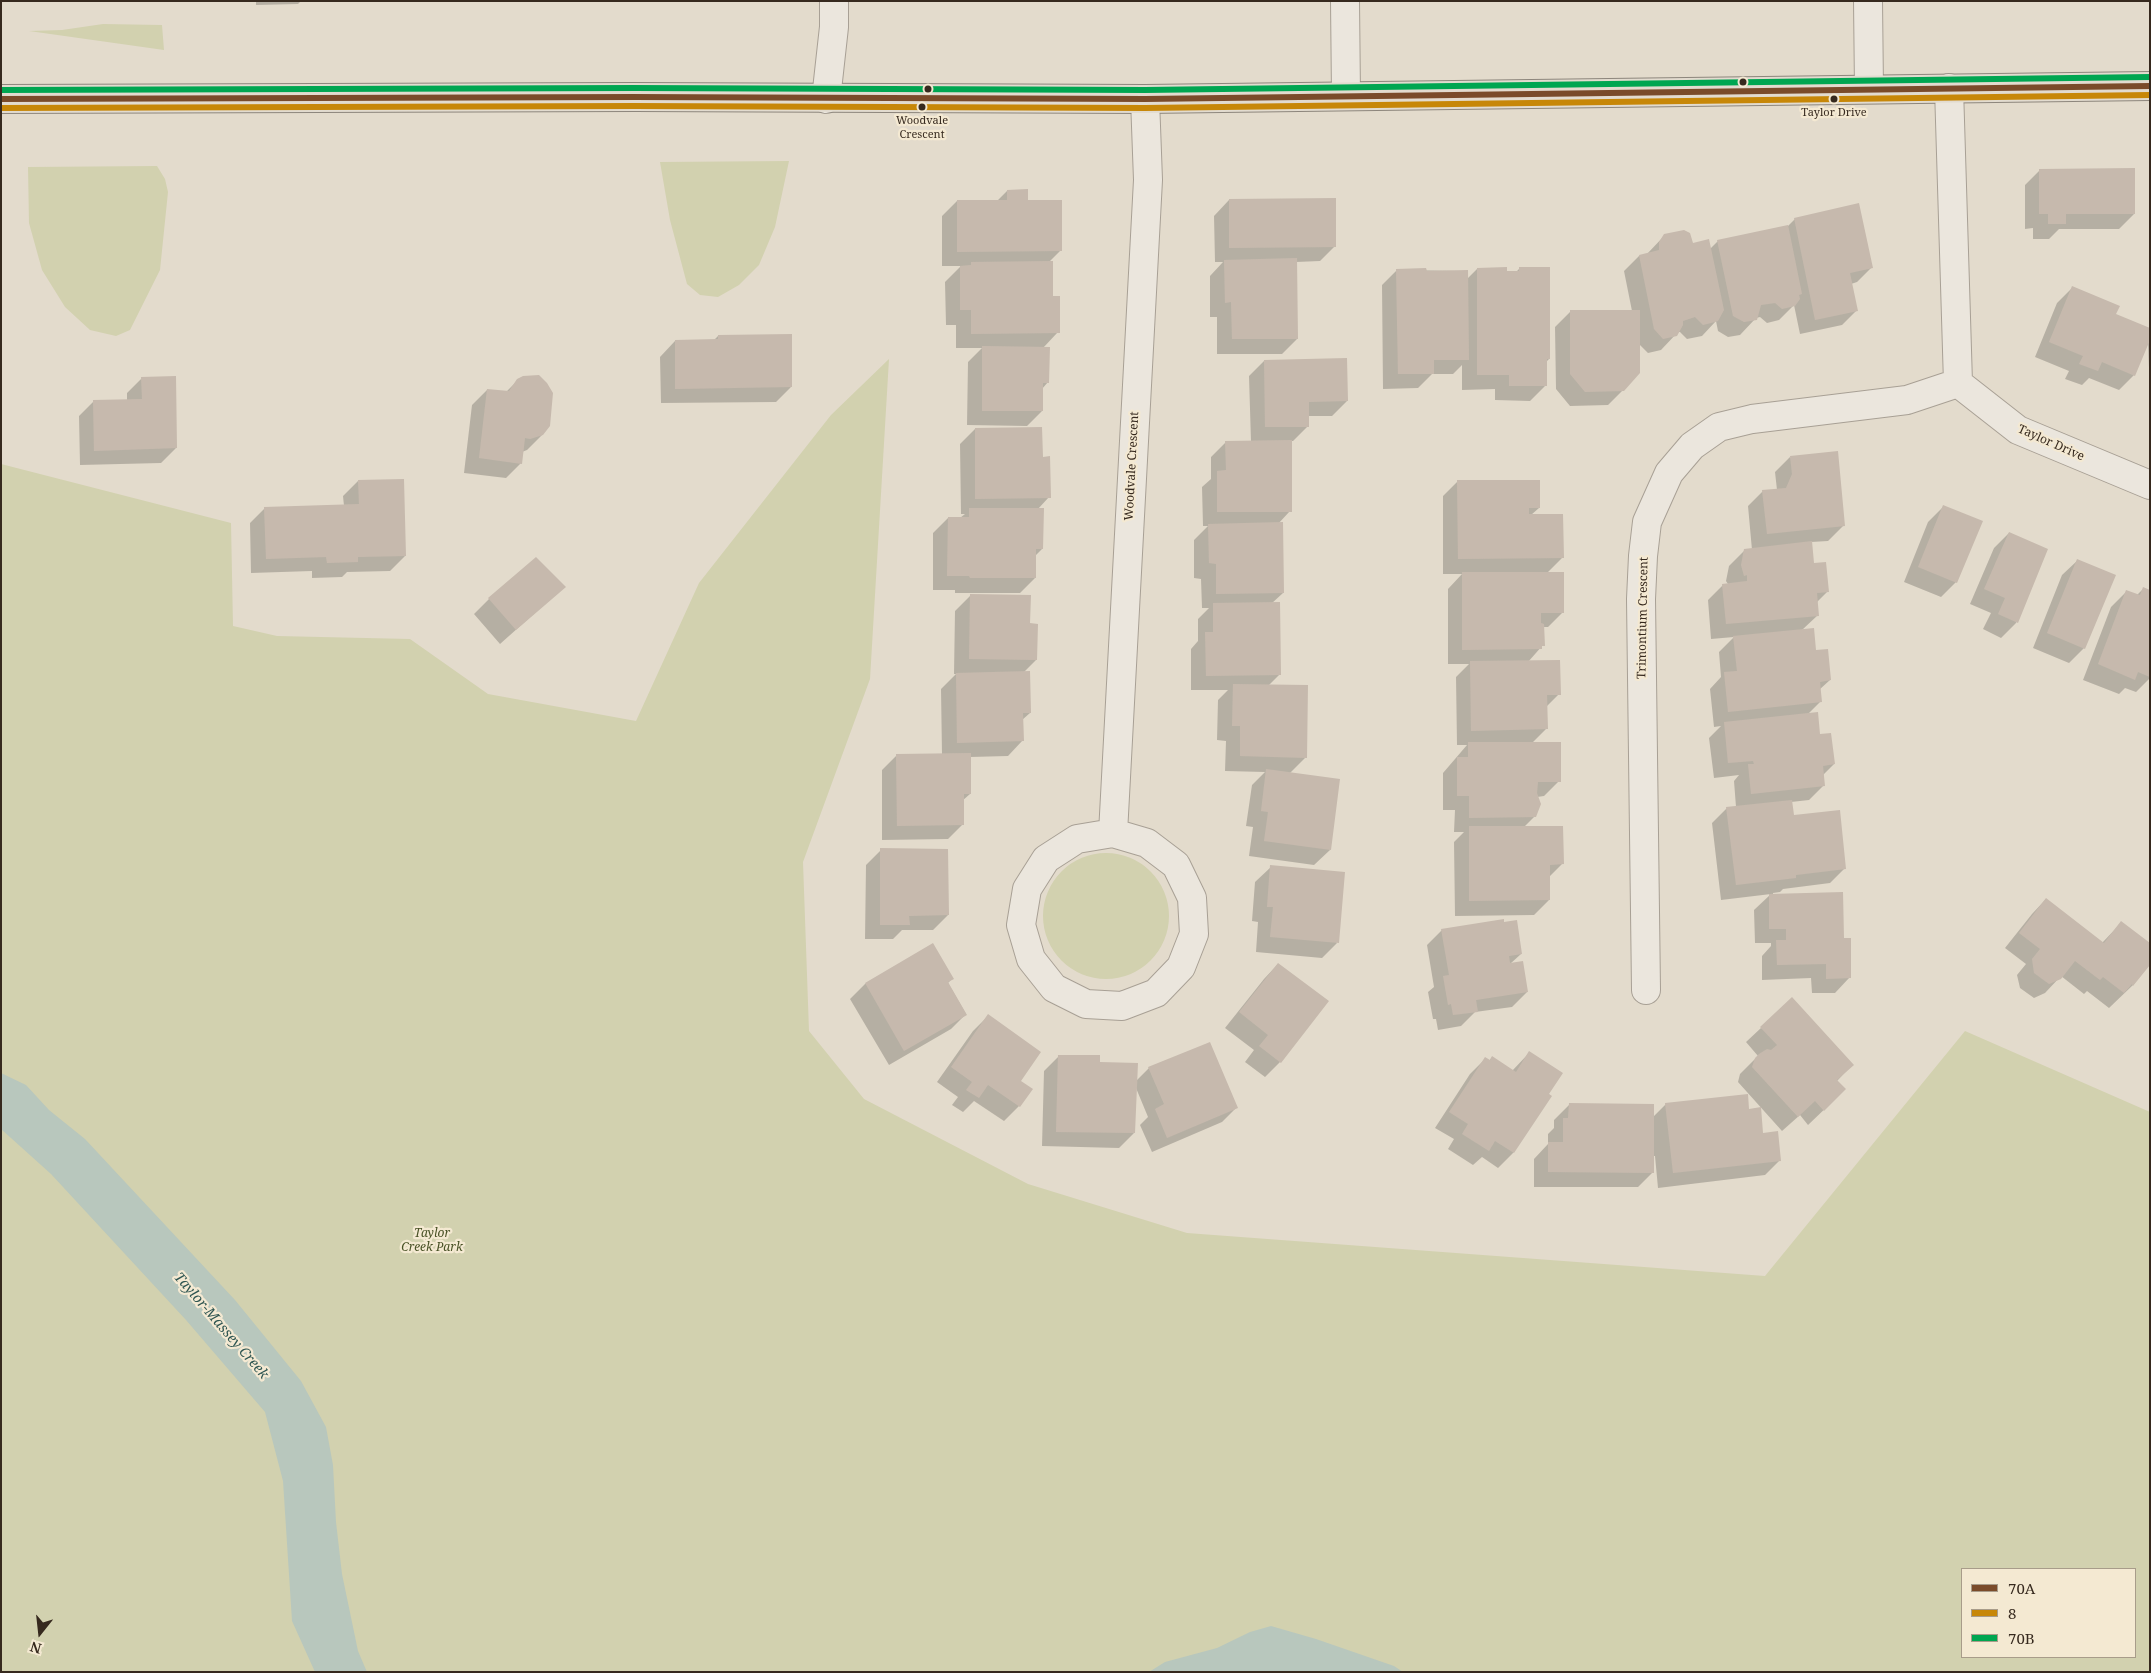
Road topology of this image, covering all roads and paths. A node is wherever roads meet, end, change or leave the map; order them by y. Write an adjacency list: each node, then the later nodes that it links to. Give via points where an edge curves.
1 (834, 1): 9 (street)
2 (1345, 1): 7 (street)
3 (1868, 1): 6 (street)
4 (2150, 86): 5 (main road)
5 (1949, 88): 6 (main road); 11 (street)
6 (1869, 89): 7 (main road)
7 (1346, 95): 10 (main road)
8 (1, 99): 9 (main road)
9 (826, 99): 10 (main road)
10 (1145, 99): 13 (street, Woodvale Crescent, via 1148,180)
11 (1958, 383): 12 (street, Taylor Drive, via 2018,430); 14 (street, Trimontium Crescent, via 1907,400 1752,419 1719,427 1692,446 1669,473 1647,522 1641,599)
12 (2150, 485)
13 (1112, 833): 13 (street, via 1077,839 1046,859 1027,889 1021,925 1031,960 1054,988 1086,1004 1122,1006 1156,992 1181,967 1194,934 1192,898 1176,865 1147,843)
14 (1646, 990)

